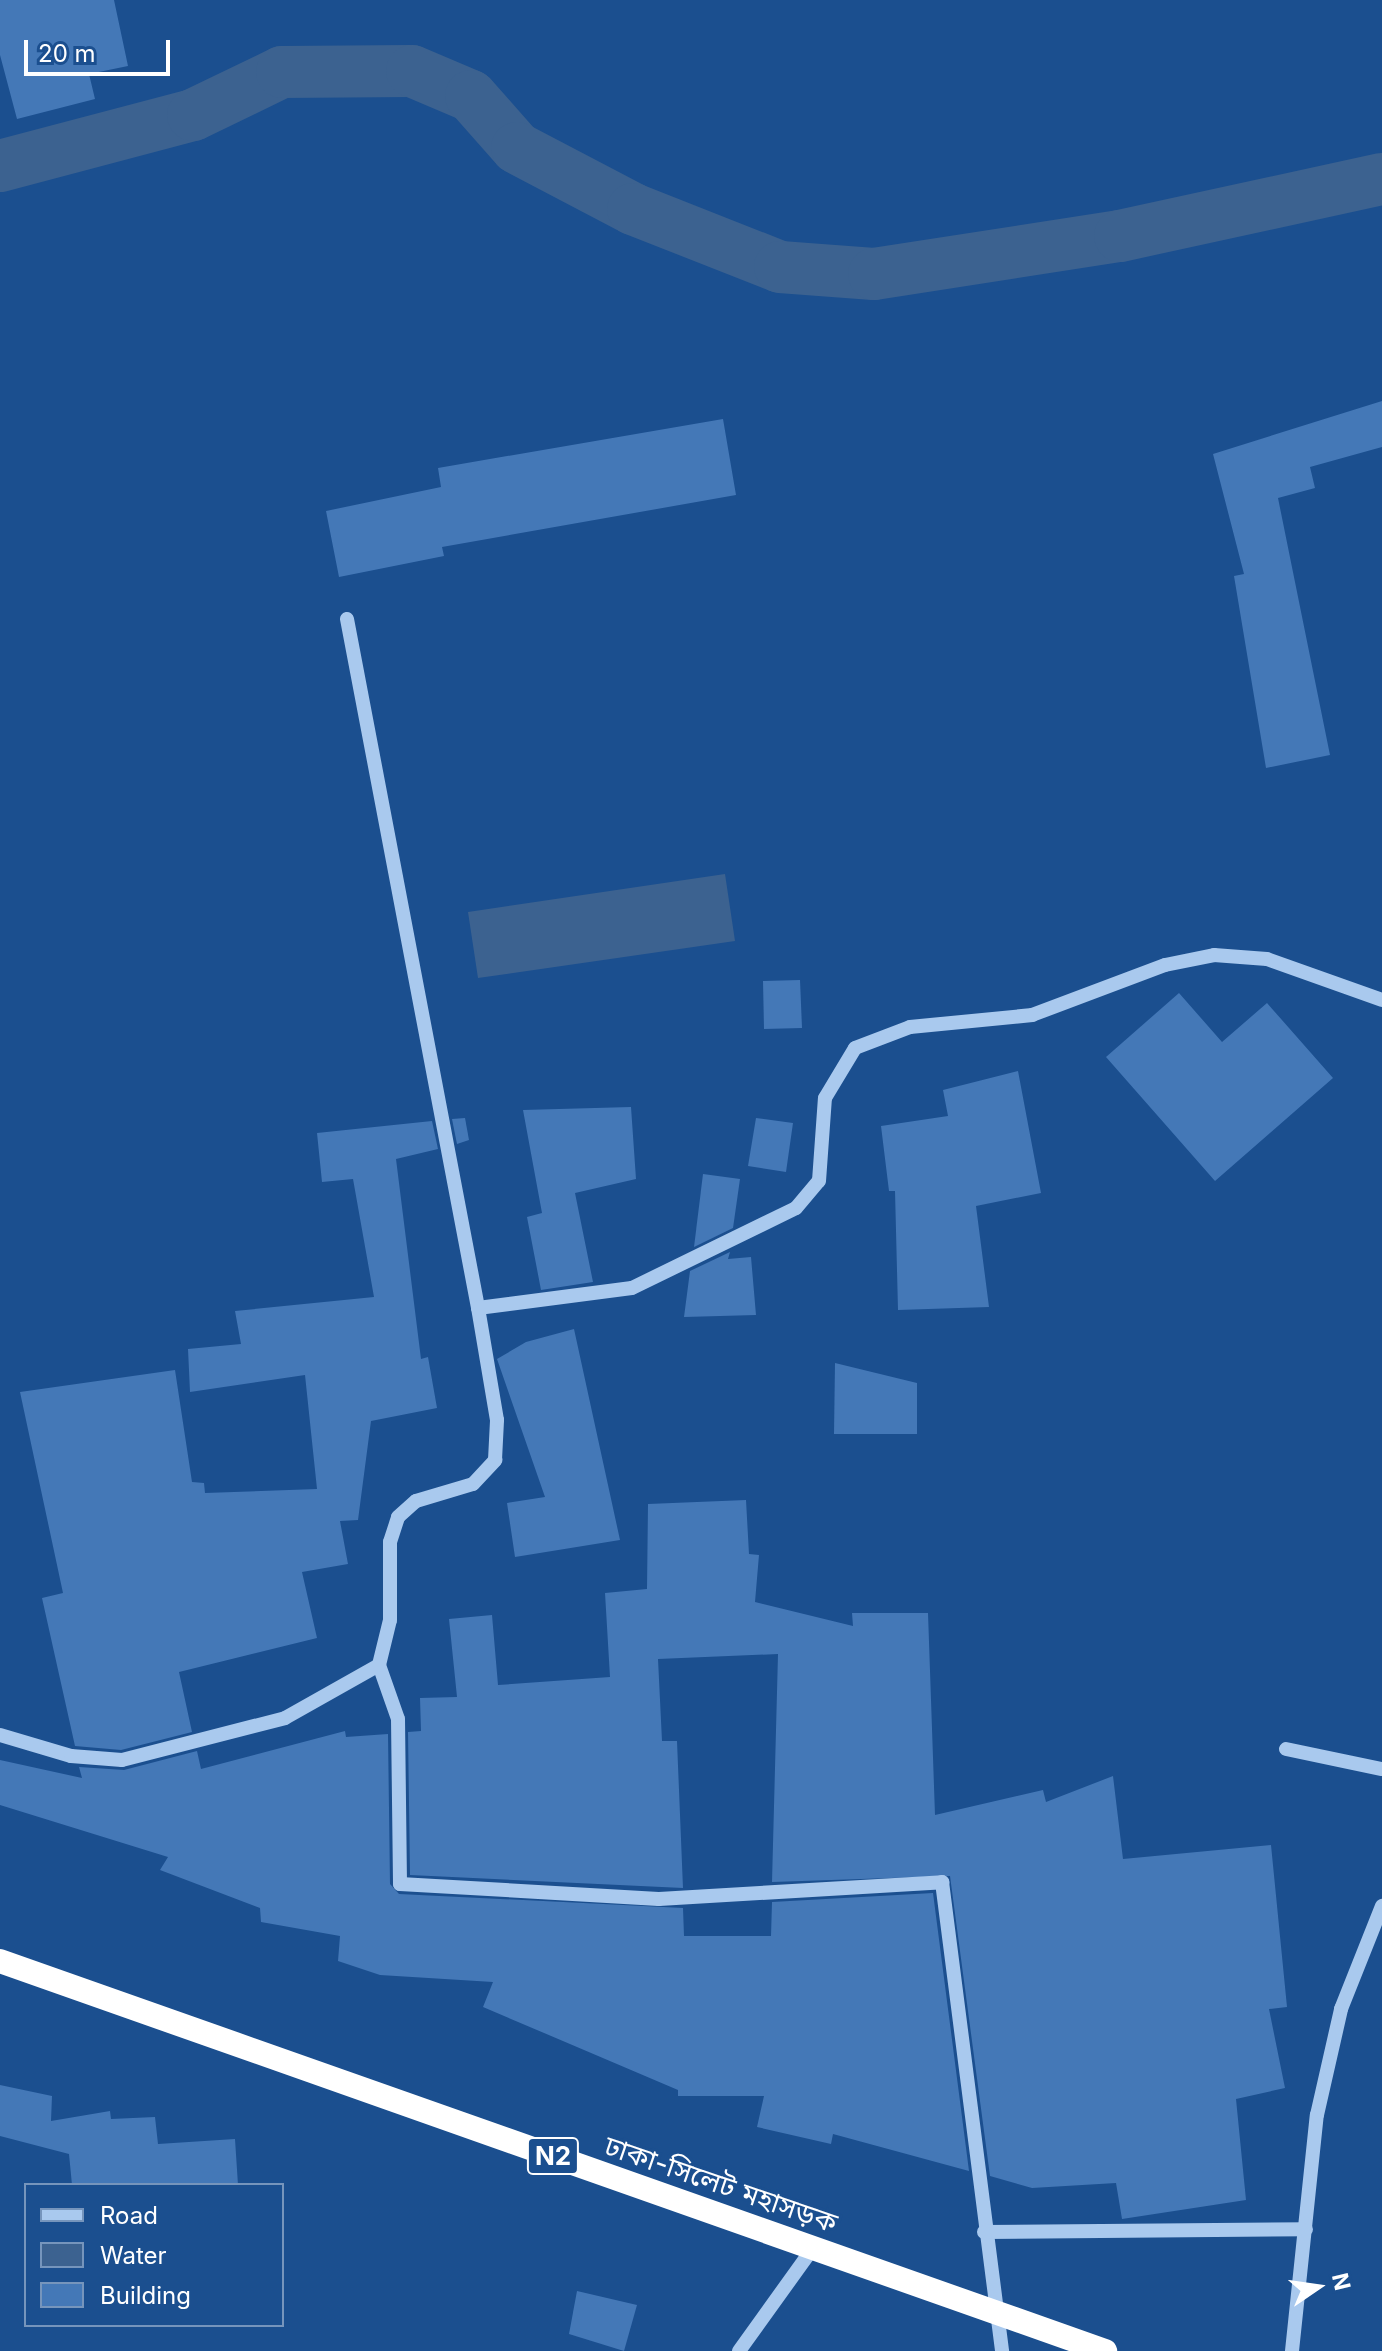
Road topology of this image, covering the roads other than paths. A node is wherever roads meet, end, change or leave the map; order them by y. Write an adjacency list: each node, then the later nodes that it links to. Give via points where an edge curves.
1 (347, 619): 3 (street)
2 (1382, 1000): 3 (street, via 1267,959 1214,955 1165,965 1032,1015 910,1027 855,1048 825,1098 819,1181 796,1208 632,1288)
3 (478, 1308): 4 (street, via 497,1420 495,1460 473,1484 416,1501 398,1517 390,1542 390,1620)
4 (379, 1665): 5 (street, via 285,1718 122,1760 71,1756); 11 (street, via 398,1719 400,1884 659,1899 942,1882)
5 (0, 1735)
6 (1286, 1749): 7 (street)
7 (1382, 1769)
8 (1382, 1906): 10 (street, via 1341,2009 1317,2115)
9 (0, 1961): 12 (highway, ঢাকা-সিলেট মহাসড়ক / N2)
10 (1306, 2229): 11 (street); 17 (street)
11 (984, 2232): 13 (street)
12 (813, 2248): 13 (highway, ঢাকা-সিলেট মহাসড়ক / N2); 14 (street)
13 (993, 2312): 15 (street); 16 (highway, ঢাকা-সিলেট মহাসড়ক / N2)
14 (739, 2351)
15 (1002, 2351)
16 (1105, 2351)
17 (1292, 2351)

